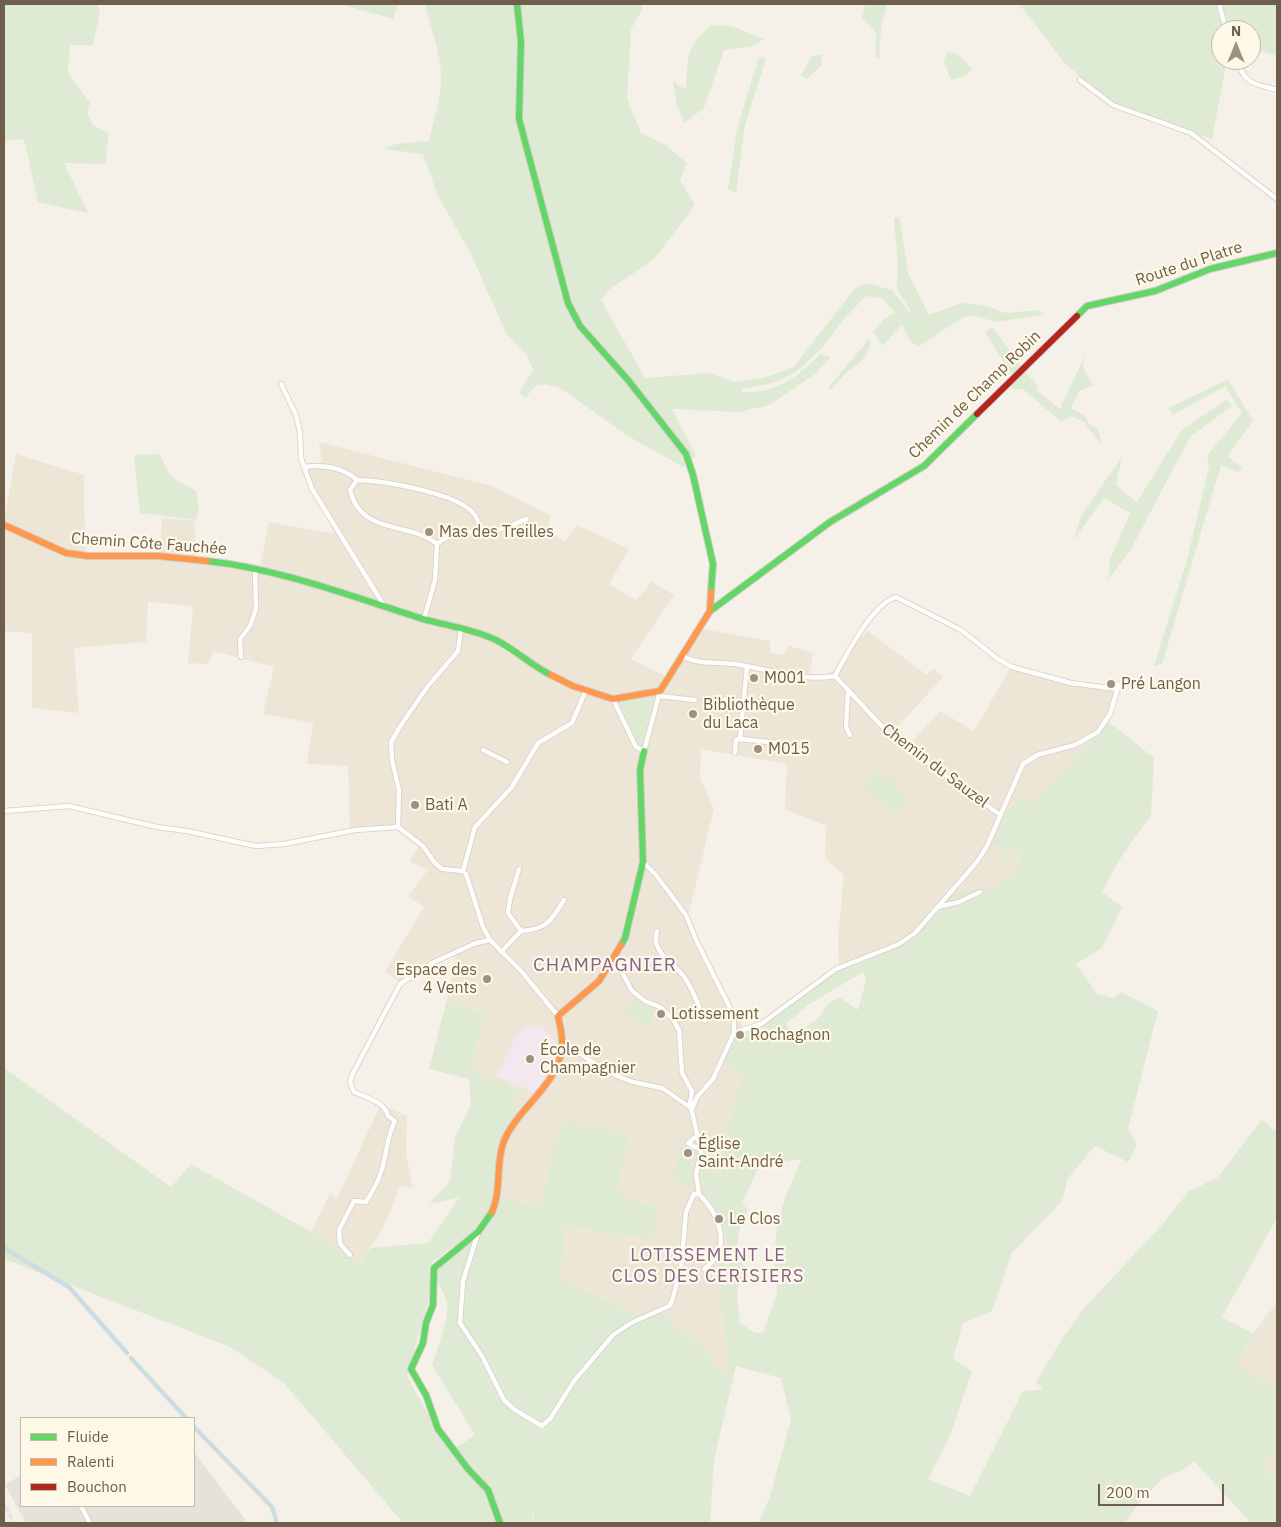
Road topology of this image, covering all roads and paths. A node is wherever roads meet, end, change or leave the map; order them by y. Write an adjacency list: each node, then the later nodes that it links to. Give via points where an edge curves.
1 (517, 4): 19 (street, via 521,42 519,119 563,289 580,326 628,380 690,463 713,564)
2 (1219, 4): 3 (street)
3 (1223, 20)
4 (1241, 70): 6 (street, via 1249,82)
5 (1080, 80): 7 (street, via 1113,105 1191,133)
6 (1277, 90)
7 (1277, 199)
8 (1277, 253): 9 (street, Route du Platre, via 1210,269 1154,292)
9 (1109, 301): 19 (street, Chemin de Champ Robin, via 1087,306 1071,320 924,466 830,522)
10 (281, 384): 11 (street, via 296,415)
11 (304, 467): 12 (street, via 328,466); 18 (street, via 312,489)
12 (357, 480): 15 (street, via 415,488 460,503 478,519); 16 (street, via 350,490 351,495 370,519 380,525 428,536)
13 (527, 519): 15 (street, via 501,529)
14 (4, 525): 17 (street, Chemin Côte Fauchée, via 66,553 158,556 218,562)
15 (478, 530): 16 (street, via 461,531)
16 (437, 544): 20 (street, via 437,568)
17 (255, 570): 18 (street, Chemin Côte Fauchée); 23 (street, via 256,609 250,626 240,639)
18 (383, 604): 20 (street, Chemin Côte Fauchée)
19 (710, 611): 22 (street)
20 (424, 619): 21 (street, Chemin Côte Fauchée)
21 (461, 629): 27 (street, Chemin Côte Fauchée, via 498,641 541,670); 43 (street, via 458,651 428,686 391,742 399,790)
22 (682, 656): 24 (street, via 690,660); 28 (street)
23 (241, 657)
24 (747, 666): 25 (street, via 812,678); 32 (street)
25 (835, 676): 26 (street, Chemin du Sauzel); 42 (street, via 862,631 888,601 896,597 960,630 1012,667 1071,683 1118,686 1110,714 1098,732 1076,745 1037,754 1023,764)
26 (848, 689): 34 (street, via 846,727); 42 (street, Chemin du Sauzel, via 891,736)
27 (586, 690): 29 (street, Chemin Côte Fauchée); 46 (street, via 572,723 538,743 512,787 475,827)
28 (660, 693): 29 (street); 31 (street); 38 (street)
29 (613, 699): 38 (street, via 636,747)
30 (716, 699): 32 (street)
31 (695, 700)
32 (744, 702): 33 (street); 35 (street)
33 (770, 704)
34 (850, 735)
35 (740, 738): 36 (street); 39 (street, via 736,740)
36 (778, 743)
37 (483, 750): 40 (street)
38 (644, 751): 44 (street, via 640,764)
39 (735, 753)
40 (507, 762)
41 (4, 811): 43 (street, via 69,806 256,846 355,830)
42 (999, 814): 49 (street, via 981,855)
43 (398, 827): 46 (street, via 423,846 442,868)
44 (643, 862): 54 (street, via 625,938); 57 (street, via 686,915 734,1014)
45 (519, 869): 50 (street, via 508,913)
46 (463, 871): 52 (street)
47 (980, 892): 49 (street, via 959,902)
48 (564, 900): 50 (street, via 546,926)
49 (936, 907): 57 (street, via 908,938 842,966 761,1024)
50 (521, 931): 53 (street)
51 (657, 931): 56 (street, via 655,939 659,948 685,978)
52 (490, 940): 53 (street); 66 (street, via 434,962 397,988 350,1082 354,1092 386,1109 388,1116 395,1121 375,1187 366,1202 354,1201 350,1205 339,1230 340,1244)
53 (501, 952): 55 (street)
54 (614, 957): 55 (street, via 599,981); 59 (street, via 632,991 660,1007 679,1030 682,1073)
55 (558, 1016): 58 (street)
56 (705, 1021)
57 (734, 1033): 60 (street, via 711,1082)
58 (562, 1040): 61 (street, via 617,1076 662,1088); 65 (street, via 562,1049 550,1076 505,1138 500,1154 496,1203)
59 (692, 1094): 60 (street); 61 (street)
60 (697, 1097): 61 (street)
61 (692, 1108): 62 (street)
62 (698, 1135): 63 (street); 63 (street, via 688,1143)
63 (700, 1147): 64 (street, via 696,1174)
64 (699, 1194): 65 (street, via 694,1194 686,1212 681,1268 670,1306 613,1334 542,1426 504,1400 482,1356 460,1323 463,1280); 67 (street, via 719,1226 722,1239 712,1263)
65 (478, 1232): 70 (street, via 434,1268 433,1305 423,1343 411,1369 426,1396 438,1429 488,1490)
66 (350, 1256)
67 (704, 1269)
68 (81, 1507): 69 (street)
69 (90, 1523)
70 (500, 1523)

